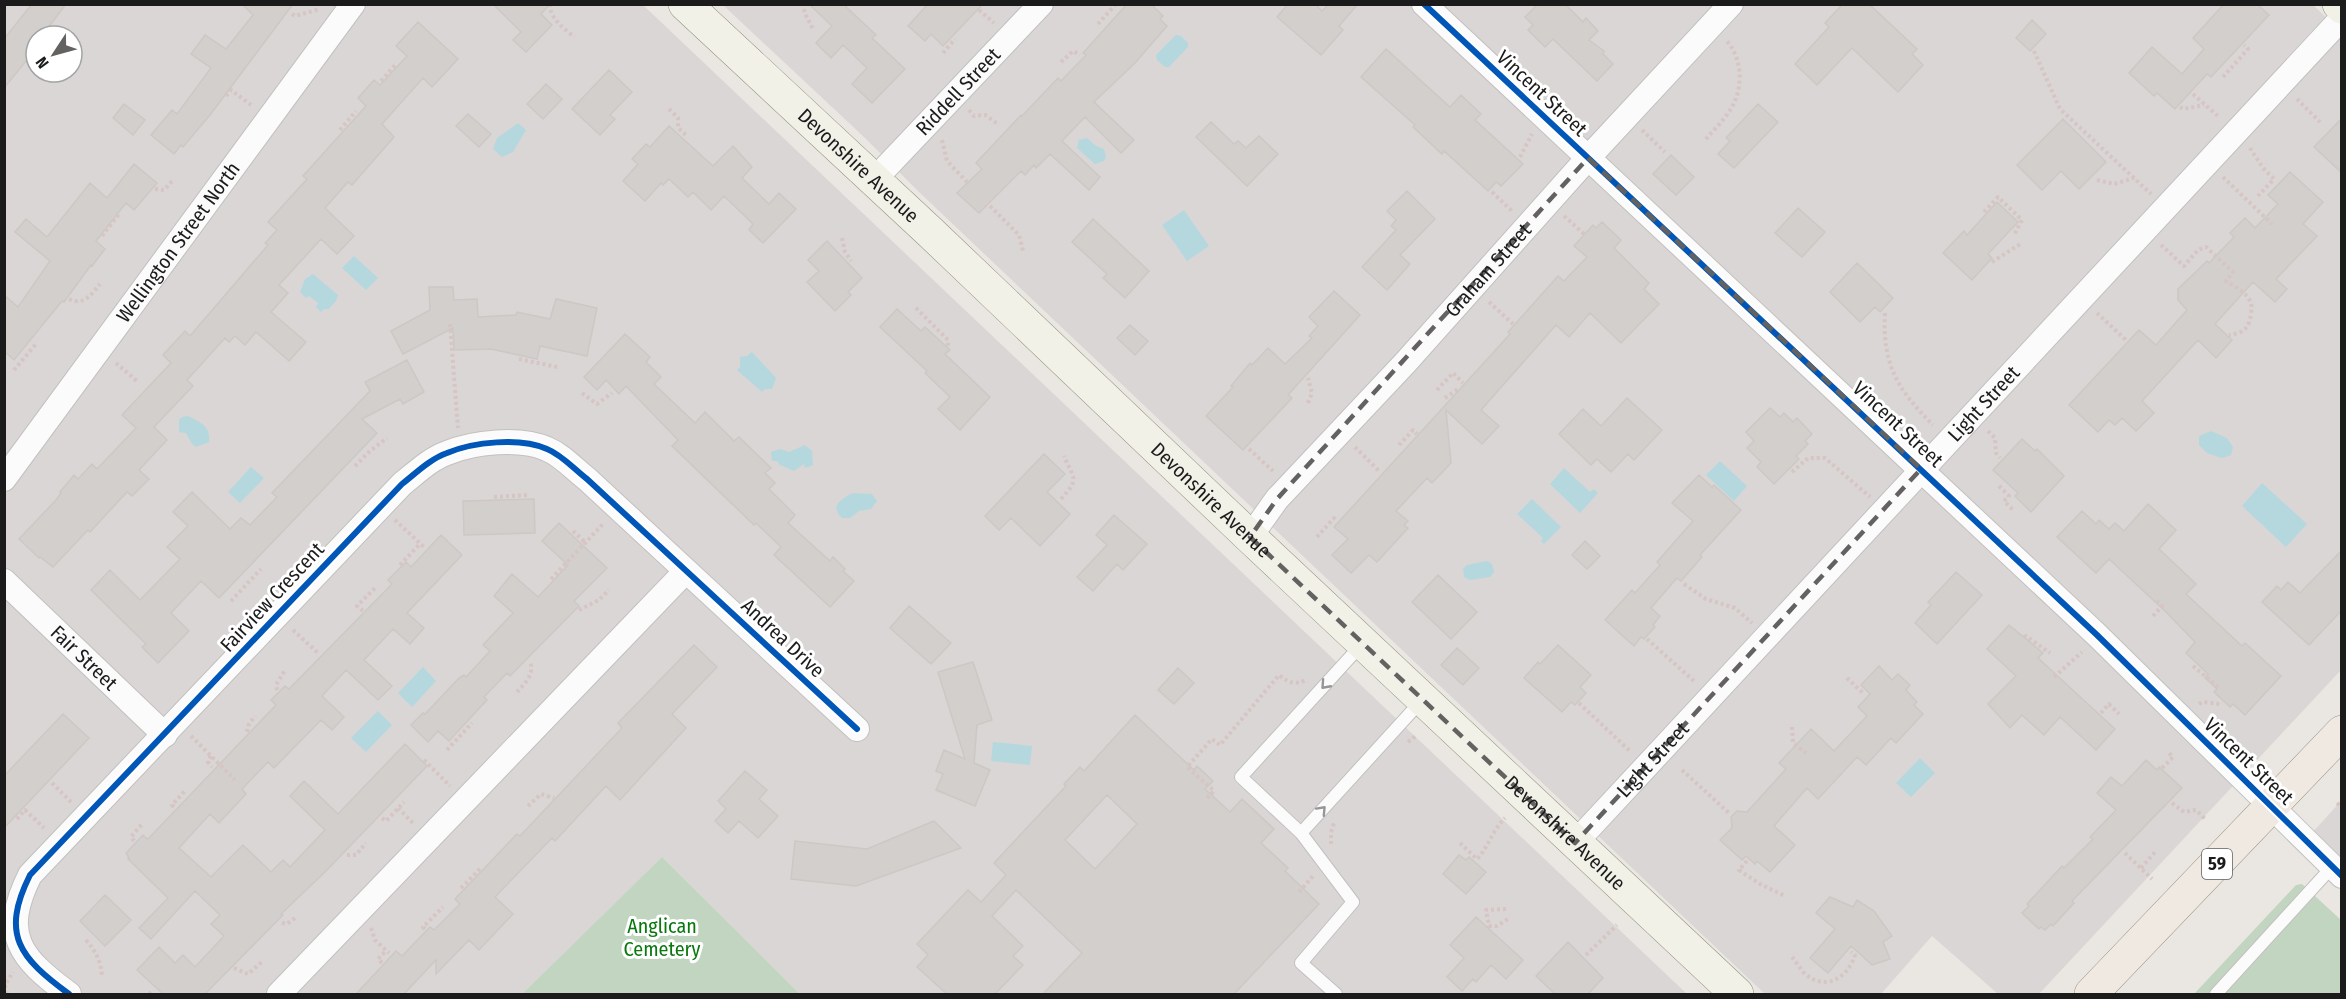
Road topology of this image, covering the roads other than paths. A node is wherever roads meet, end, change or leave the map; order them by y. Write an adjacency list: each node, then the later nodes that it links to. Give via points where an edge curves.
1 (353, 4): 10 (street, Wellington Street North)
2 (685, 4): 8 (main road, Devonshire Avenue)
3 (1041, 4): 8 (street, Riddell Street)
4 (1424, 4): 7 (street, Vincent Street)
5 (1731, 4): 7 (street, Graham Street)
6 (2342, 18): 9 (street, Light Street)
7 (1588, 158): 9 (street, Vincent Street); 11 (street, Graham Street, via 1406,362 1277,498)
8 (874, 180): 11 (main road, Devonshire Avenue)
9 (1921, 469): 19 (street, Vincent Street); 21 (street, Light Street)
10 (4, 479)
11 (1250, 537): 14 (main road, Devonshire Avenue)
12 (686, 571): 16 (street, Andrea Drive); 18 (street, Fairview Crescent, via 556,453 508,442 485,443 446,453 402,484); 24 (street)
13 (4, 581): 18 (street, Fair Street)
14 (1364, 642): 15 (main road, Devonshire Avenue); 20 (lane, one-way to 20, via 1241,777)
15 (1423, 699): 20 (lane, one-way to 15); 21 (main road, Devonshire Avenue)
16 (857, 729)
17 (2342, 732): 19 (main road, 59)
18 (176, 734): 23 (street, Fairview Crescent, via 32,873 19,896 14,922 18,944 32,966)
19 (2272, 806): 22 (street, Vincent Street); 27 (main road, 59)
20 (1301, 833): 25 (lane, via 1353,902 1301,963)
21 (1575, 843): 26 (main road, Devonshire Avenue)
22 (2337, 871): 28 (lane)
23 (69, 994)
24 (279, 994)
25 (1336, 994)
26 (1737, 994)
27 (2091, 994)
28 (2216, 994)

